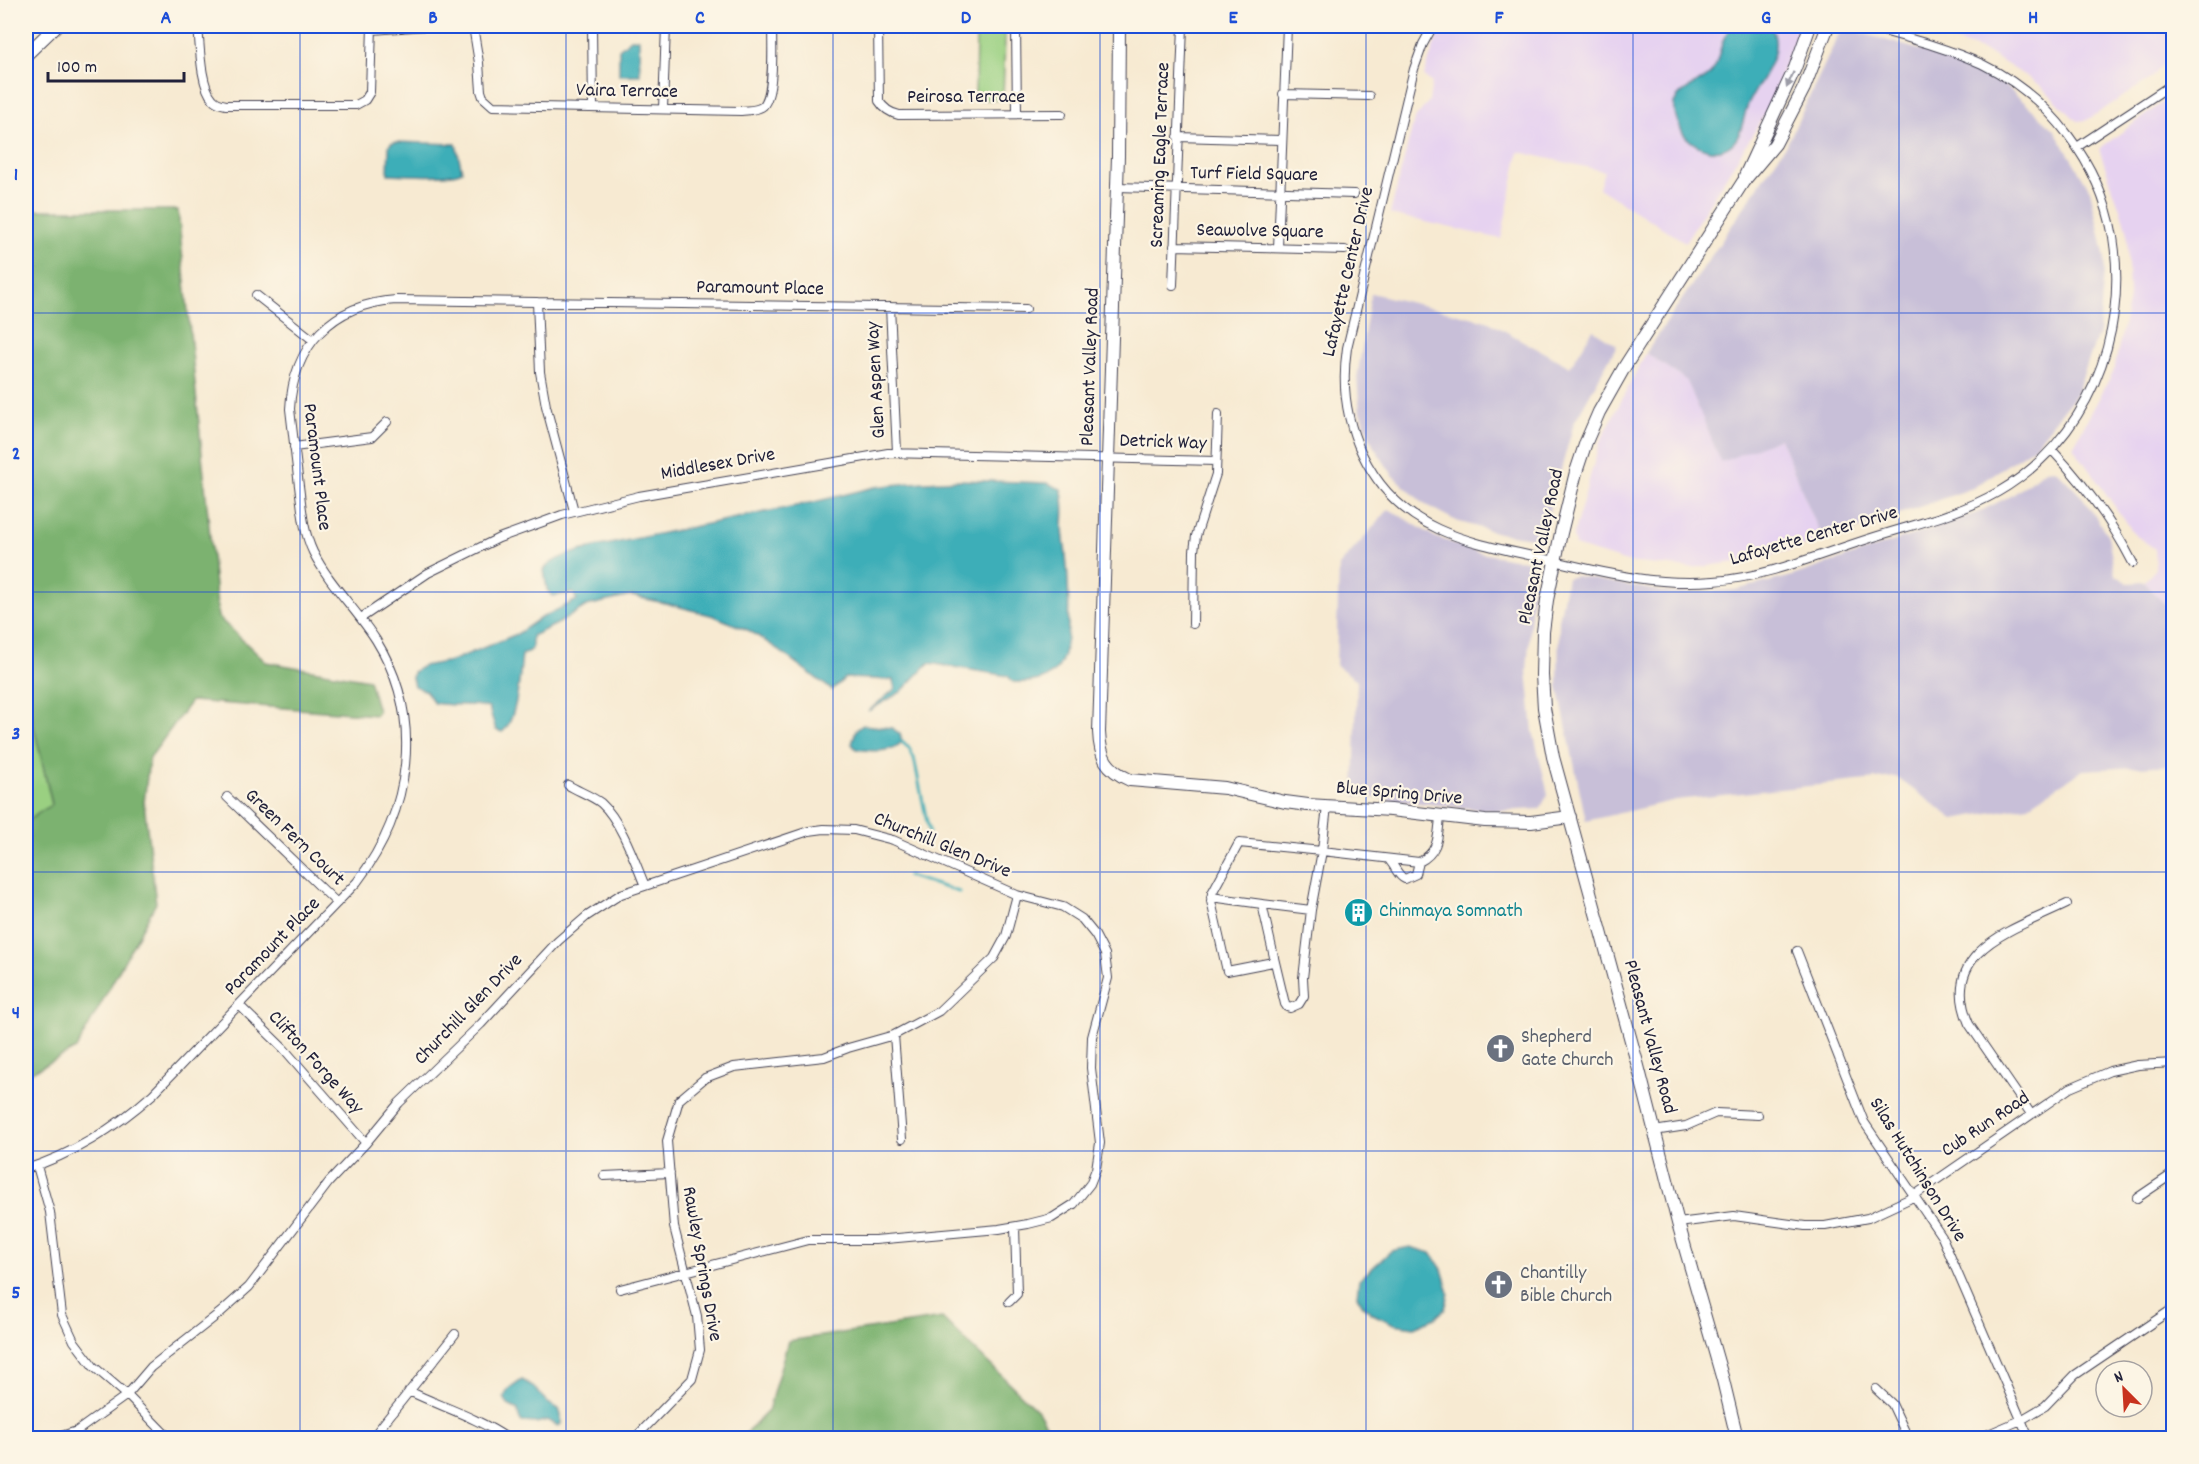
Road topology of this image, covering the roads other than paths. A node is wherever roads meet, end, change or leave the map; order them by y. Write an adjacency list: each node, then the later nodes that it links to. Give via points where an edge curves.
1 (56, 26): 18 (main road)
2 (198, 26): 17 (street, via 209,94 217,103 329,106 361,103 370,92)
3 (428, 26): 17 (street)
4 (473, 26): 22 (street, Vaira Terrace, via 481,91 490,104)
5 (592, 26): 22 (street)
6 (666, 26): 23 (street)
7 (772, 26): 23 (street, Vaira Terrace, via 769,95 763,106 741,111)
8 (878, 26): 24 (street, Peirosa Terrace, via 878,95 887,110 899,115)
9 (1016, 26): 24 (street)
10 (1119, 26): 30 (main road, Pleasant Valley Road)
11 (1183, 26): 26 (street, Screaming Eagle Terrace)
12 (1287, 26): 20 (street)
13 (1432, 26): 51 (street, Lafayette Center Drive, via 1414,69 1347,348 1344,385 1350,423 1370,468 1395,499 1418,518 1455,536)
14 (1810, 26): 29 (main road, Pleasant Valley Road, one-way to 29)
15 (1828, 26): 29 (main road, Pleasant Valley Road, via 1789,120 1775,144)
16 (1865, 26): 28 (street, Lafayette Center Drive, via 1952,52 1996,72 2051,114)
17 (372, 28)
18 (26, 54)
19 (2174, 83): 28 (street)
20 (1283, 94): 21 (street); 27 (street)
21 (1369, 96)
22 (592, 108): 23 (street, Vaira Terrace)
23 (663, 109)
24 (1017, 114): 25 (street, Peirosa Terrace)
25 (1062, 114)
26 (1178, 137): 27 (street); 31 (street, Screaming Eagle Terrace)
27 (1281, 140): 32 (street)
28 (2077, 147): 46 (street, Lafayette Center Drive, via 2097,183 2112,232 2116,298 2109,345 2097,380)
29 (1743, 182): 51 (main road, Pleasant Valley Road, via 1604,402 1576,472)
30 (1117, 187): 31 (street, Turf Field Square); 48 (main road, Pleasant Valley Road)
31 (1176, 190): 32 (street, Turf Field Square); 34 (street, Screaming Eagle Terrace)
32 (1280, 193): 33 (street, Turf Field Square); 35 (street)
33 (1354, 194)
34 (1174, 246): 35 (street, Seawolve Square); 37 (street, Screaming Eagle Terrace)
35 (1278, 248): 36 (street, Seawolve Square)
36 (1345, 250)
37 (1173, 285)
38 (255, 295): 42 (street)
39 (537, 302): 40 (street, Paramount Place); 42 (street, Paramount Place, via 396,300 369,304 337,318); 50 (street, via 538,349 546,406)
40 (890, 307): 41 (street, Paramount Place); 47 (street, Glen Aspen Way)
41 (1026, 309)
42 (313, 340): 45 (street, Paramount Place, via 298,364 291,393)
43 (1218, 414): 49 (street)
44 (387, 422): 45 (street, via 372,437)
45 (294, 447): 53 (street, Paramount Place, via 306,536 320,564)
46 (2052, 450): 51 (street, Lafayette Center Drive, via 2018,479 1976,503 1767,572 1696,583 1656,581); 52 (street, via 2095,499)
47 (897, 452): 48 (street, Middlesex Drive); 50 (street, Middlesex Drive, via 650,494)
48 (1108, 458): 49 (street, Detrick Way); 56 (main road, Pleasant Valley Road, via 1100,748 1113,770 1130,780)
49 (1216, 461): 54 (street, via 1213,487 1196,536)
50 (574, 511): 53 (street, Middlesex Drive, via 468,552 428,573)
51 (1555, 561): 60 (main road, Pleasant Valley Road, via 1547,600 1542,675 1548,733)
52 (2133, 563)
53 (361, 618): 67 (street, Paramount Place, via 377,641 396,684 405,726 405,770 397,809 382,846)
54 (1193, 624)
55 (568, 785): 64 (street, via 601,803 618,826)
56 (1225, 788): 58 (main road, Blue Spring Drive, via 1285,802)
57 (227, 797): 67 (street, Green Fern Court)
58 (1327, 806): 59 (main road, Blue Spring Drive); 61 (street)
59 (1440, 817): 60 (main road, Blue Spring Drive, via 1514,823); 63 (street, via 1436,847)
60 (1570, 817): 78 (main road, Pleasant Valley Road)
61 (1322, 851): 62 (street); 66 (street, via 1239,843); 70 (street)
62 (1388, 858): 63 (street); 63 (street, via 1405,879 1416,874)
63 (1419, 862)
64 (645, 886): 65 (street, Churchill Glen Drive, via 809,831 841,829 865,831 893,840); 80 (street, Churchill Glen Drive, via 621,894 558,941 481,1024 399,1103)
65 (1017, 895): 74 (street, Rawley Springs Drive, via 1006,936 994,958 939,1011); 89 (street, Churchill Glen Drive, via 1063,907 1082,919 1105,954 1108,978 1092,1037 1091,1068 1100,1143 1096,1169 1074,1204 1052,1218)
66 (1211, 897): 68 (street); 72 (street, via 1227,971 1273,962)
67 (338, 903): 73 (street, Paramount Place)
68 (1262, 904): 70 (street); 72 (street)
69 (2067, 904): 76 (street, via 1986,944 1969,964 1962,985 1969,1024)
70 (1311, 910): 72 (street, via 1305,990 1303,1000 1294,1006 1285,1004)
71 (1797, 951): 86 (street, Silas Hutchinson Drive, via 1864,1122)
72 (1274, 957)
73 (239, 1005): 80 (street, Clifton Forge Way, via 284,1049); 81 (street, Paramount Place, via 133,1112 88,1143)
74 (894, 1035): 79 (street); 83 (street, Rawley Springs Drive, via 824,1057 734,1067 705,1078 679,1100 667,1141)
75 (2174, 1063): 76 (street, Cub Run Road, via 2110,1071 2070,1088)
76 (2031, 1114): 86 (street, Cub Run Road)
77 (1758, 1115): 78 (street, Pleasant Valley Road, via 1716,1113 1686,1125)
78 (1654, 1131): 88 (main road, Pleasant Valley Road)
79 (902, 1139)
80 (366, 1143): 97 (street, Churchill Glen Drive, via 329,1182 249,1287 151,1367)
81 (37, 1166): 82 (street, Paramount Place); 97 (street, via 50,1212 62,1315 74,1341 93,1366)
82 (26, 1169)
83 (670, 1173): 85 (street); 90 (street, Rawley Springs Drive, via 674,1227)
84 (2174, 1173): 87 (street)
85 (604, 1176)
86 (1915, 1195): 88 (street, Cub Run Road, via 1868,1218 1825,1226 1734,1216); 98 (street, Silas Hutchinson Drive, via 1942,1237)
87 (2138, 1198)
88 (1678, 1223): 104 (main road, Pleasant Valley Road)
89 (1015, 1227): 90 (street, Churchill Glen Drive, via 875,1240 808,1240); 92 (street, via 1017,1294)
90 (687, 1273): 91 (street, Churchill Glen Drive); 103 (street, Rawley Springs Drive, via 700,1350 693,1378)
91 (620, 1290)
92 (1009, 1302)
93 (2174, 1308): 98 (street, via 2075,1375 2045,1406)
94 (455, 1334): 96 (street)
95 (1876, 1389): 105 (street, via 1892,1404)
96 (409, 1390): 101 (street); 102 (street, via 478,1420)
97 (127, 1395): 99 (street, Churchill Glen Drive, via 77,1431 58,1437); 100 (street)
98 (2021, 1420): 106 (street); 107 (street, Silas Hutchinson Drive)
99 (29, 1436)
100 (169, 1438)
101 (372, 1438)
102 (507, 1438)
103 (635, 1438)
104 (1737, 1438)
105 (1908, 1438)
106 (1979, 1438)
107 (2029, 1438)

